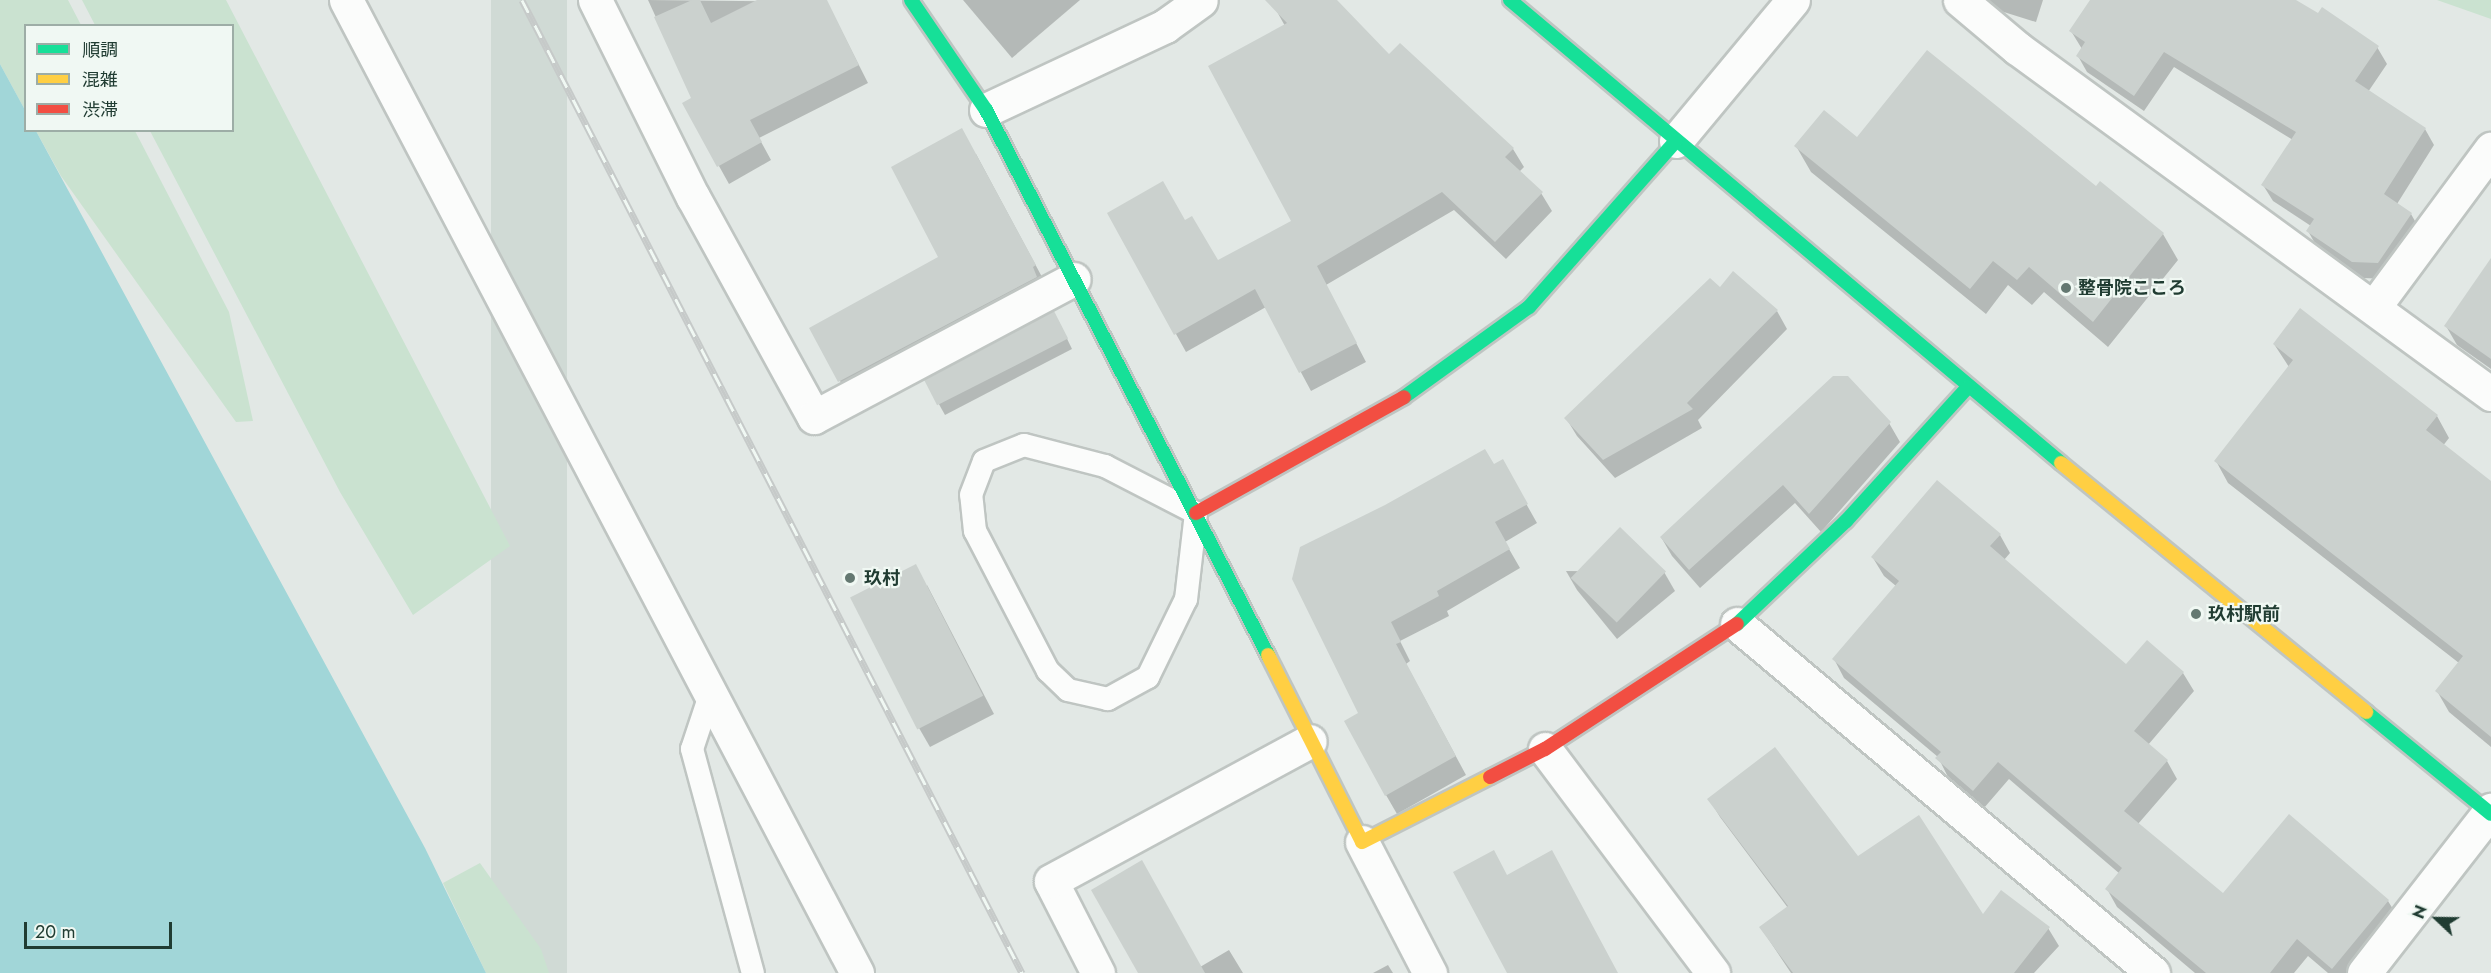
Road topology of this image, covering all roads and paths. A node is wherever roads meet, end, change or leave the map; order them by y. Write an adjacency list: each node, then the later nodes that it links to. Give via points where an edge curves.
1 (346, 0): 17 (street)
2 (595, 0): 11 (street, via 693,197 814,417)
3 (911, 0): 8 (street)
4 (1201, 0): 8 (street, via 1165,26)
5 (1510, 0): 9 (street)
6 (1793, 0): 9 (street)
7 (1960, 0): 12 (street, via 2017,48)
8 (986, 110): 11 (street)
9 (1676, 141): 13 (street); 15 (street, via 1529,307 1415,391)
10 (2491, 149): 12 (street)
11 (1074, 279): 15 (street)
12 (2374, 307): 14 (street)
13 (1968, 387): 16 (street, via 1846,521); 20 (street)
14 (2491, 394)
15 (1196, 513): 15 (lane, via 1186,599 1148,677 1108,699 1068,690 1048,671 975,531 971,495 984,461 1024,445 1105,466); 18 (street)
16 (1737, 624): 19 (street); 27 (street)
17 (711, 692): 22 (lane, via 692,750); 23 (street)
18 (1310, 741): 21 (street); 24 (street, via 1051,881)
19 (1545, 749): 21 (street); 26 (street)
20 (2491, 812): 28 (street)
21 (1362, 842): 25 (street)
22 (753, 973)
23 (857, 973)
24 (1098, 973)
25 (1430, 973)
26 (1713, 973)
27 (2153, 973)
28 (2364, 973)

